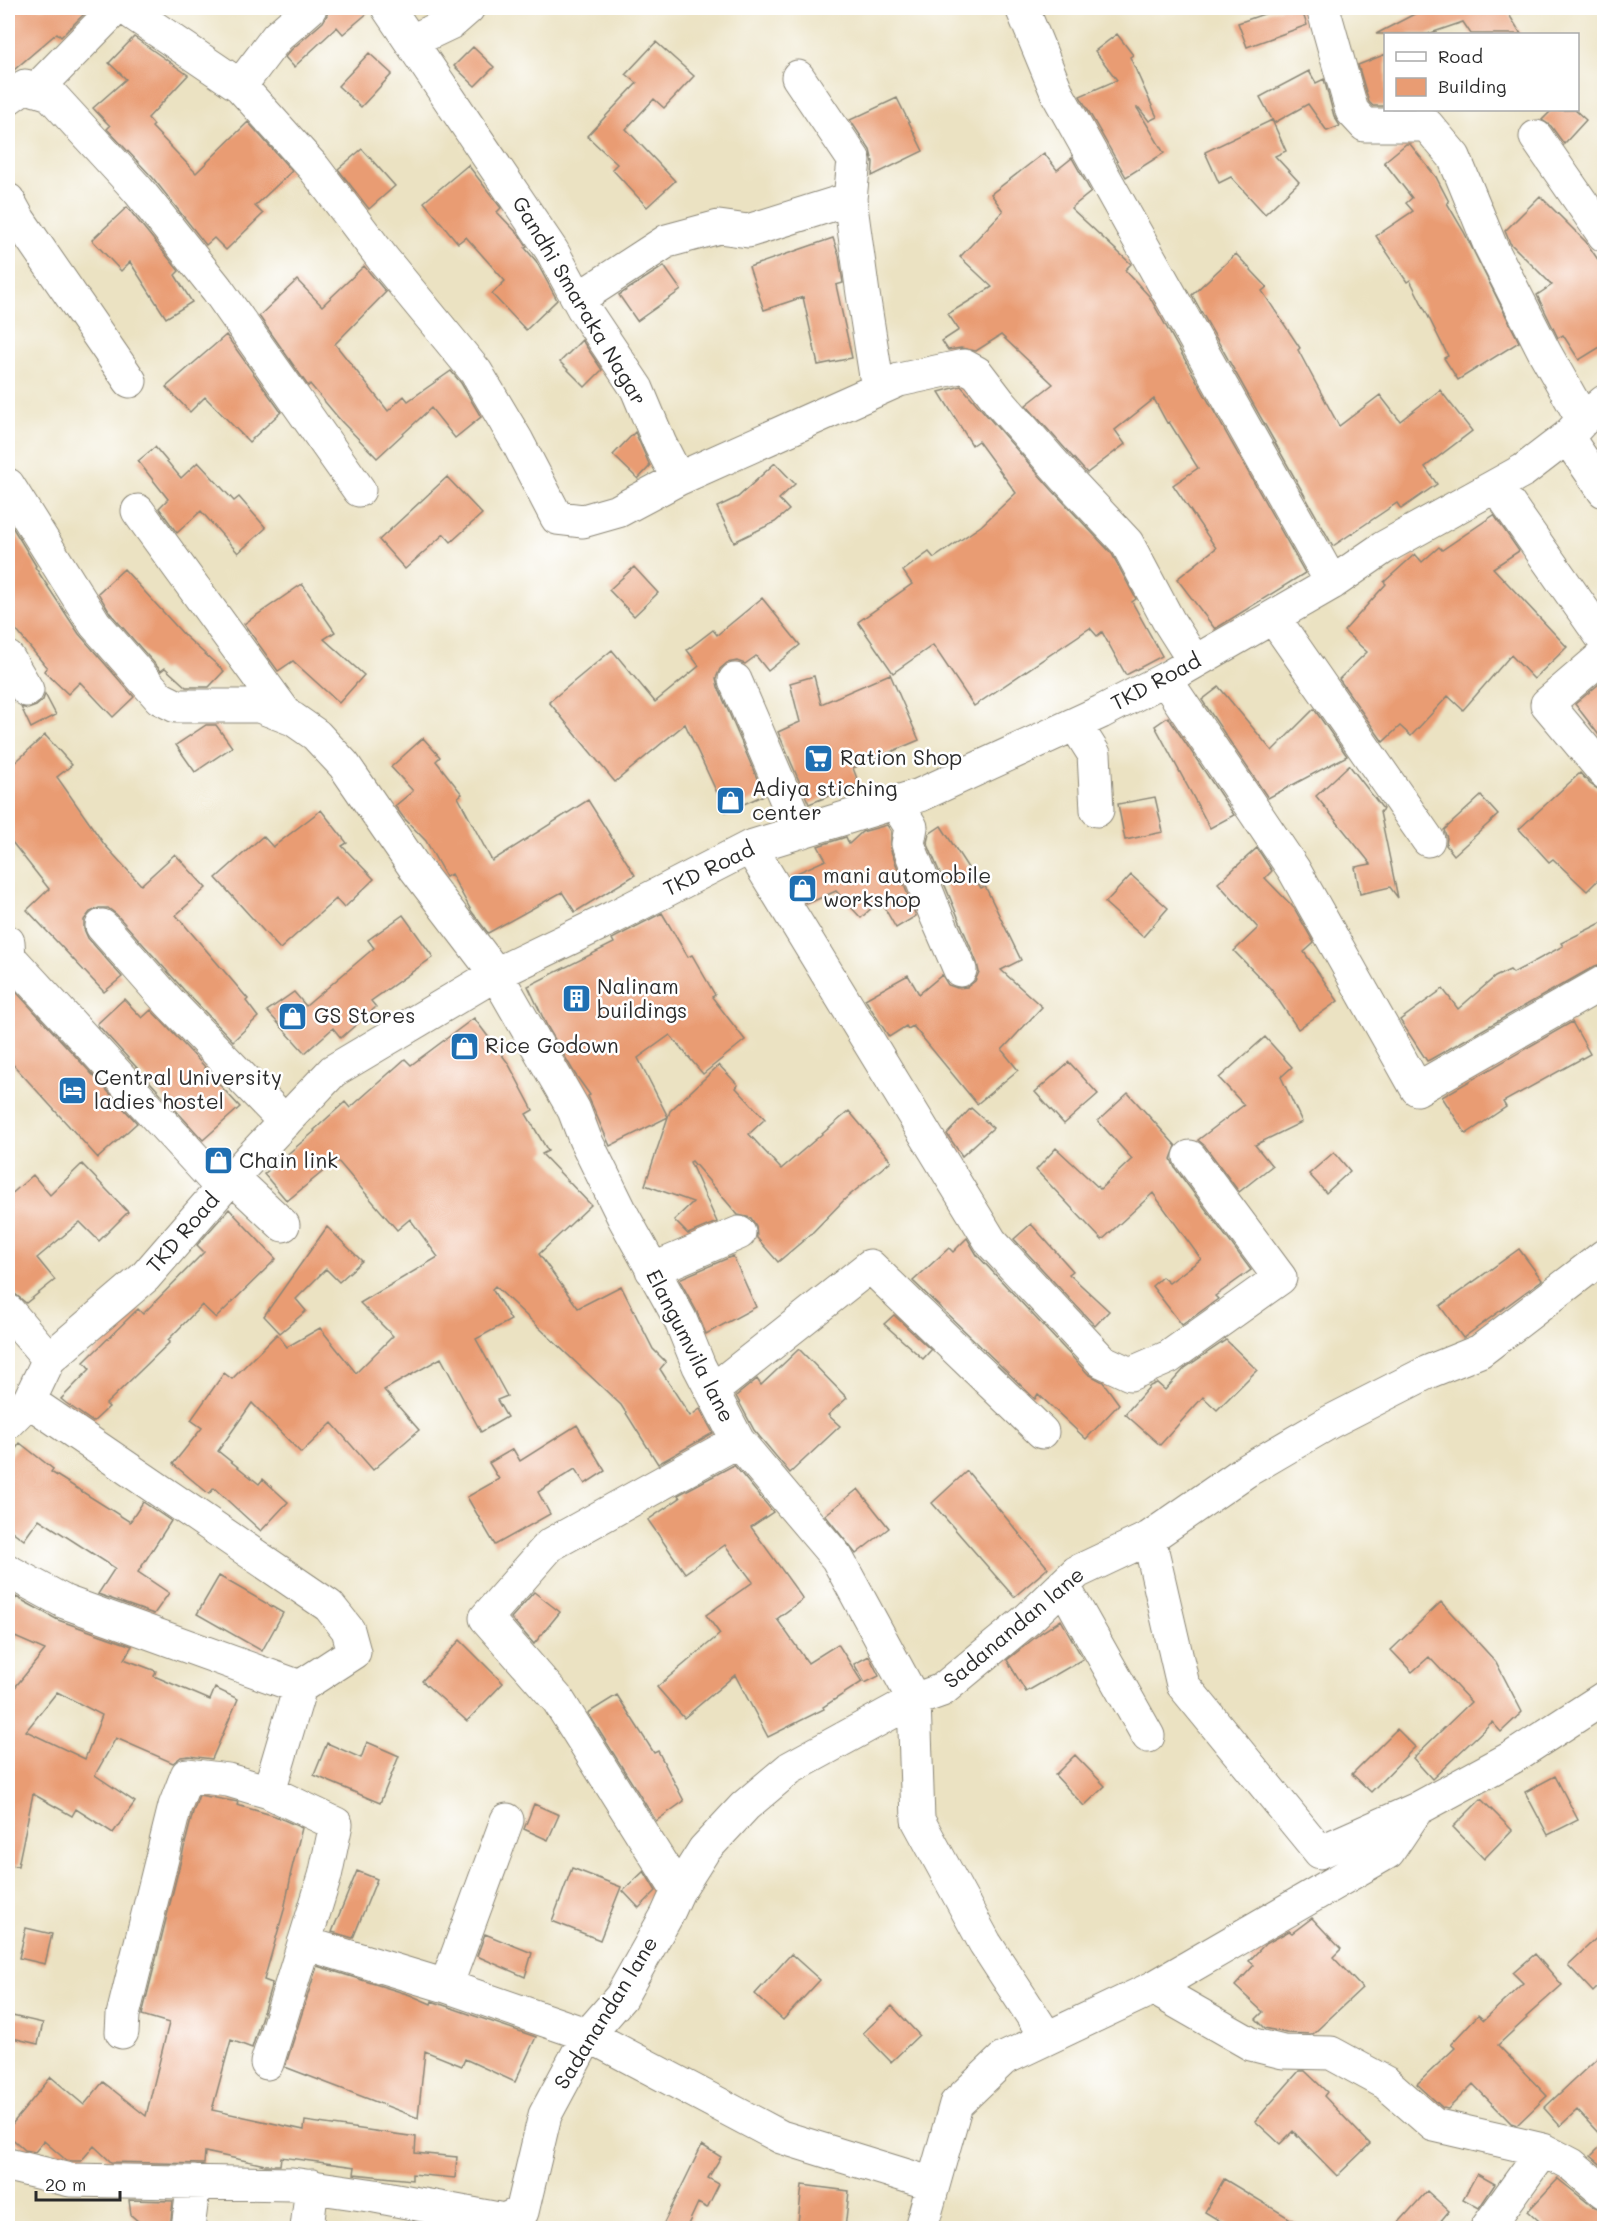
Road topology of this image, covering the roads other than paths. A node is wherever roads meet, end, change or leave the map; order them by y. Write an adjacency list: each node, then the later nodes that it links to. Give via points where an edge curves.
1 (116, 8): 11 (street)
2 (125, 8): 10 (street)
3 (310, 8): 10 (street, via 277,37)
4 (388, 8): 8 (street, Gandhi Smaraka Nagar)
5 (468, 8): 8 (street, via 452,22)
6 (1022, 8): 26 (street, via 1058,95)
7 (1323, 8): 19 (street, via 1352,111 1365,125 1427,125 1454,157 1490,245 1545,353)
8 (412, 41): 16 (street, Gandhi Smaraka Nagar, via 552,251)
9 (798, 77): 13 (street, via 854,160)
10 (240, 86): 20 (street, via 314,168 476,372 518,441 557,518 583,521 618,511)
11 (22, 94): 23 (street, via 50,94 138,190 217,289)
12 (1536, 137): 15 (street)
13 (850, 199): 16 (street, via 748,231 719,227 667,241); 18 (street)
14 (8, 200): 17 (street)
15 (1605, 235)
16 (578, 299): 20 (street, Gandhi Smaraka Nagar, via 637,388)
17 (130, 381)
18 (878, 389): 20 (street); 31 (street, via 899,380 964,366 977,373 1127,543)
19 (1585, 420): 22 (street, TKD Road, via 1524,470); 24 (street)
20 (678, 478)
21 (8, 485): 35 (street, via 95,624 160,698 176,706 259,706)
22 (1496, 486): 26 (street, TKD Road, via 1383,548); 28 (street)
23 (359, 490)
24 (1605, 491)
25 (138, 511): 35 (street)
26 (1332, 583): 27 (street, TKD Road)
27 (1273, 617): 31 (street, TKD Road); 41 (street)
28 (1605, 640)
29 (1605, 655): 37 (street, via 1547,704)
30 (8, 658): 34 (street)
31 (1194, 662): 32 (street, TKD Road)
32 (1165, 679): 36 (street, TKD Road); 47 (street, via 1294,870 1417,1089)
33 (735, 680): 40 (street)
34 (27, 690)
35 (288, 717): 46 (street, Elangumvila lane, via 316,735 344,765)
36 (1075, 724): 38 (street, TKD Road, via 920,795); 39 (street, via 1094,754)
37 (1605, 772)
38 (896, 802): 40 (street, TKD Road); 45 (street, via 911,827 908,844)
39 (1097, 810)
40 (800, 832): 42 (street, TKD Road)
41 (1428, 840)
42 (750, 847): 46 (street, TKD Road); 49 (street, via 991,1242 1102,1361 1130,1374 1169,1357 1280,1278)
43 (102, 926): 48 (street)
44 (8, 942): 50 (street, via 9,957)
45 (960, 970)
46 (495, 974): 48 (street, TKD Road, via 333,1071); 54 (street, Elangumvila lane, via 574,1110)
47 (1605, 982)
48 (285, 1122): 50 (street, TKD Road)
49 (1191, 1157)
50 (227, 1182): 51 (street); 56 (street, TKD Road, via 145,1277)
51 (283, 1225)
52 (739, 1233): 54 (street)
53 (1605, 1257): 61 (street, Sadanandan lane, via 1480,1351 1428,1372 1330,1422 1246,1471)
54 (652, 1270): 57 (street, Elangumvila lane, via 680,1319)
55 (8, 1311): 56 (street)
56 (49, 1359): 58 (street, TKD Road)
57 (712, 1391): 59 (street, via 870,1266); 60 (street, Elangumvila lane)
58 (18, 1412): 64 (street, via 319,1600 340,1618 354,1652)
59 (1042, 1432)
60 (738, 1441): 66 (street, Elangumvila lane, via 837,1558); 71 (street, via 550,1545 486,1618 558,1700)
61 (1149, 1539): 63 (street, Sadanandan lane, via 1077,1572); 69 (street, via 1183,1685 1320,1852)
62 (8, 1571): 64 (street, via 65,1602)
63 (1063, 1585): 66 (street, Sadanandan lane, via 942,1690); 67 (street)
64 (300, 1687): 68 (street)
65 (1605, 1698): 69 (street, via 1513,1757)
66 (914, 1700): 71 (street, Sadanandan lane, via 790,1768 704,1850); 77 (street, via 918,1820 985,1943)
67 (1148, 1736)
68 (269, 1792): 72 (street, via 336,1824 326,1876); 75 (street, via 228,1780 187,1775 172,1817)
69 (1417, 1809): 74 (street, via 1389,1852)
70 (507, 1820): 73 (street)
71 (678, 1891): 76 (street, Sadanandan lane, via 621,1997)
72 (304, 1943): 73 (street); 78 (street)
73 (446, 1986): 76 (street)
74 (1153, 1988): 77 (street); 79 (street, via 1251,2044 1283,2052 1331,2053 1386,2083 1434,2125)
75 (122, 2032)
76 (588, 2035): 82 (street, via 781,2137); 85 (street, Sadanandan lane, via 544,2115)
77 (1047, 2038): 82 (street, via 1003,2059 956,2104)
78 (267, 2063)
79 (1543, 2150): 84 (street, via 1572,2164); 89 (street)
80 (8, 2165): 81 (street, Sadanandan lane, via 70,2180)
81 (194, 2182): 83 (street, Sadanandan lane); 86 (street)
82 (933, 2184): 88 (street)
83 (312, 2186): 85 (street, Sadanandan lane, via 504,2220); 87 (street)
84 (1605, 2192)
85 (531, 2220)
86 (188, 2229)
87 (308, 2229)
88 (921, 2229)
89 (1487, 2229)

